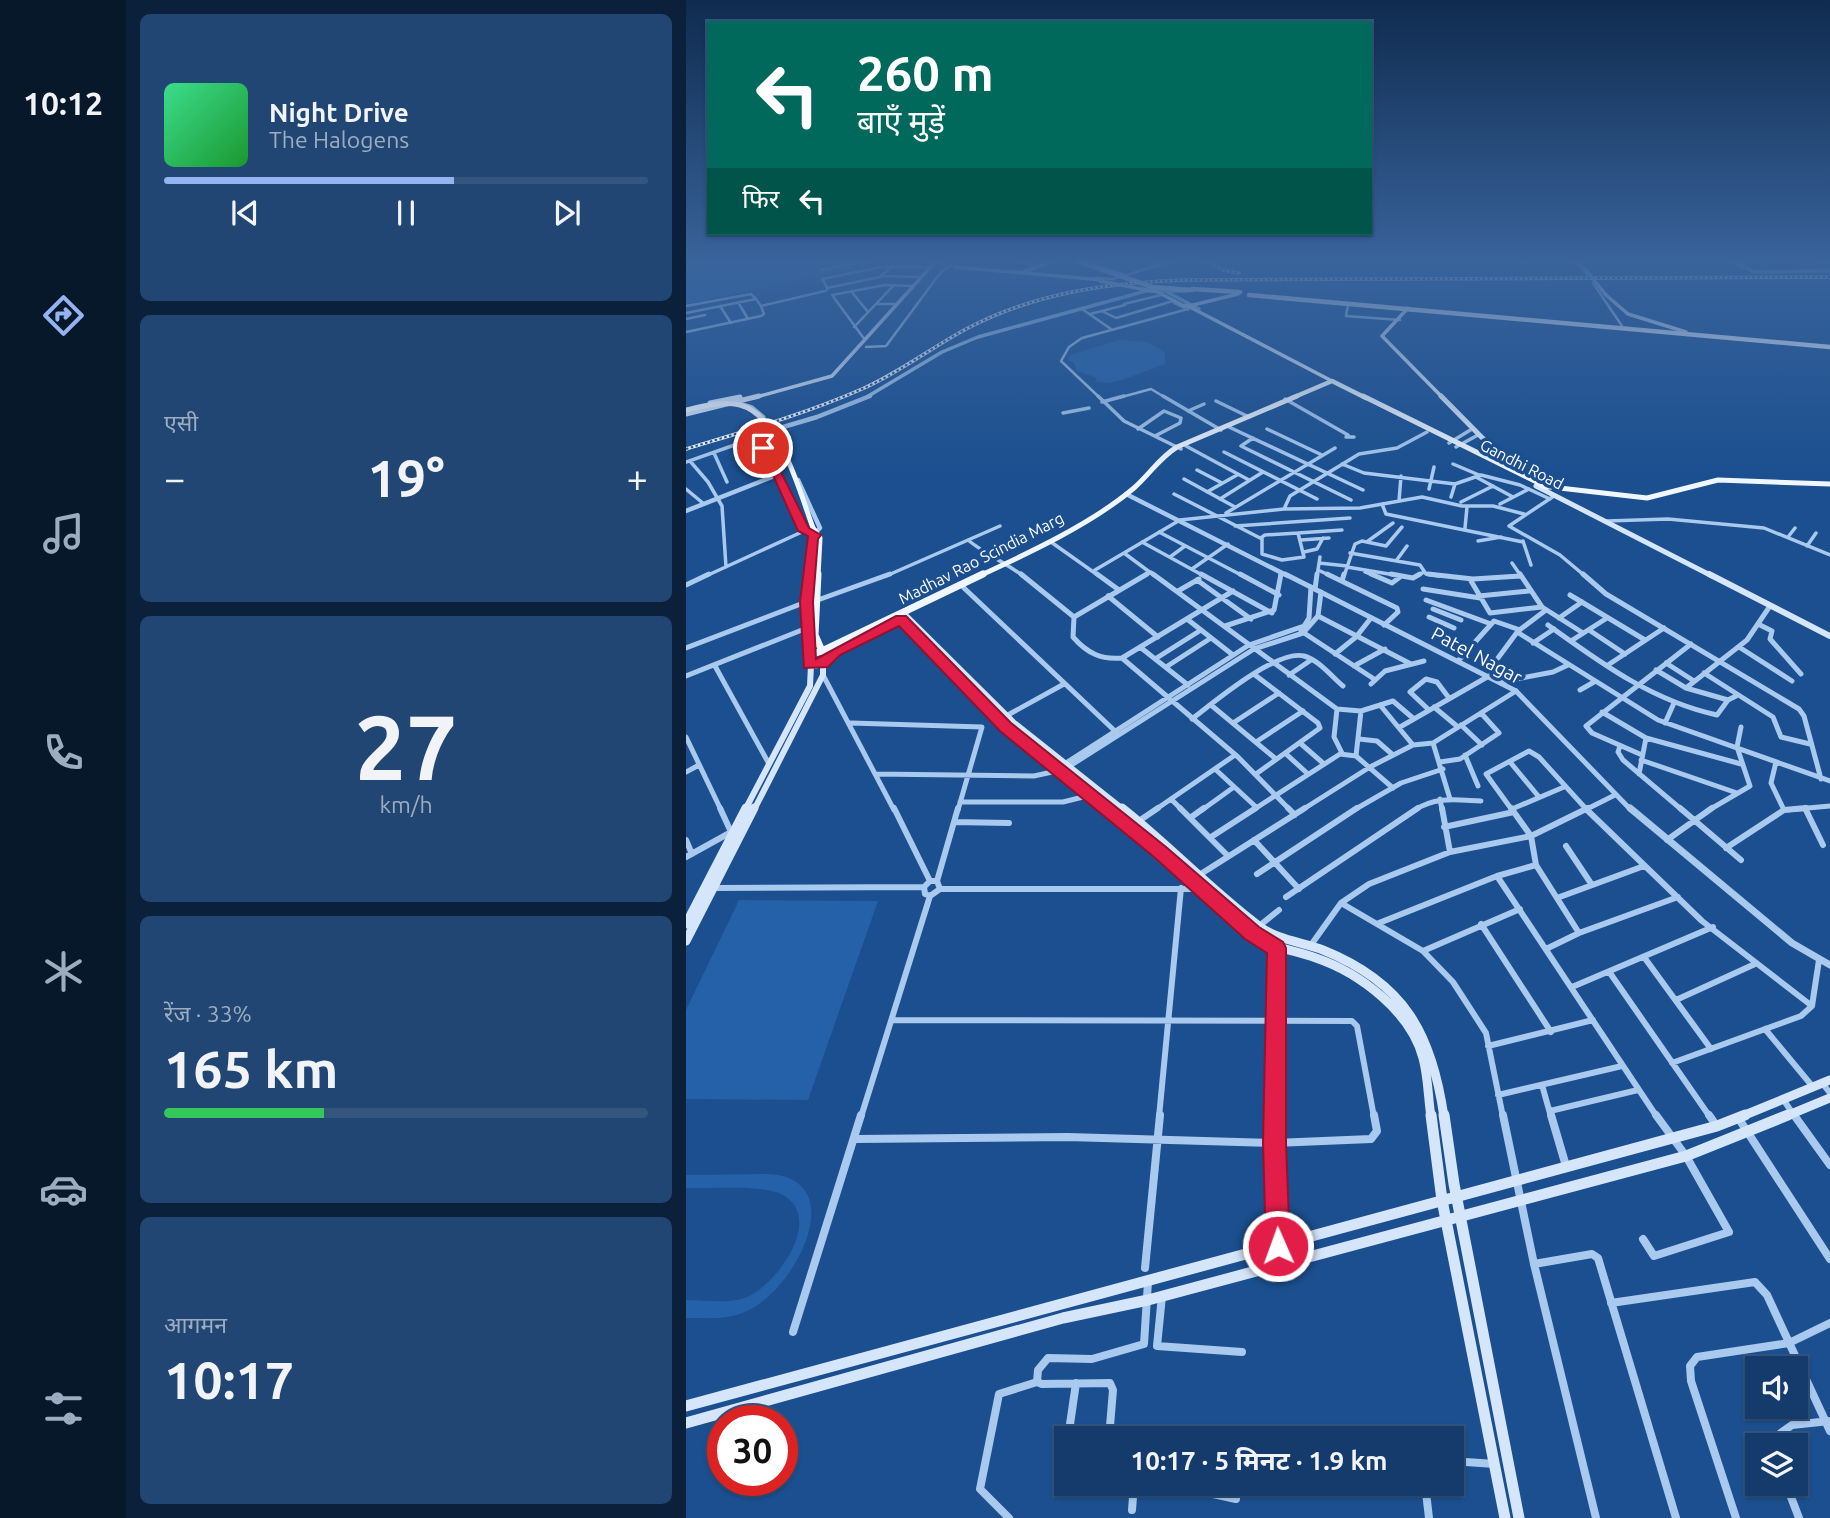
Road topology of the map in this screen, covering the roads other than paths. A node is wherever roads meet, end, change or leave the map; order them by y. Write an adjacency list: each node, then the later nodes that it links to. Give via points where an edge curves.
1 (858, 332): 10 (street)
2 (872, 332): 10 (main road)
3 (897, 332): 12 (street, via 886,346)
4 (997, 332): 31 (street, via 930,360 875,394)
5 (1105, 332): 21 (street, via 1077,341 1061,360)
6 (1237, 332): 13 (main road, Gandhi Road)
7 (1386, 332): 34 (main road, via 1382,336)
8 (1676, 332): 11 (main road)
9 (1686, 332): 11 (main road)
10 (865, 340): 16 (main road, via 832,376)
11 (1830, 346)
12 (866, 347)
13 (1332, 382): 14 (main road, Madhav Rao Scindia Marg); 15 (main road, Gandhi Road); 18 (main road, Madhav Rao Scindia Marg); 41 (main road)
14 (1322, 388): 15 (main road); 18 (main road, Madhav Rao Scindia Marg)
15 (1341, 388): 35 (main road, Gandhi Road)
16 (758, 395): 17 (main road); 20 (main road)
17 (726, 400): 20 (street); 24 (main road)
18 (1287, 400): 28 (main road, Madhav Rao Scindia Marg); 38 (street)
19 (1216, 401): 28 (street)
20 (738, 402): 24 (main road); 27 (street)
21 (1102, 402): 25 (street, via 1148,389); 30 (street)
22 (1204, 404): 25 (street)
23 (1089, 408): 26 (street)
24 (686, 410): 116 (main road, bridge, via 734,405 755,412 778,444)
25 (1188, 411): 32 (street)
26 (1063, 414)
27 (764, 417)
28 (1248, 417): 29 (main road, Madhav Rao Scindia Marg); 32 (main road, Madhav Rao Scindia Marg)
29 (1229, 427): 32 (main road, Madhav Rao Scindia Marg); 40 (street)
30 (1140, 428): 37 (street); 37 (street, via 1164,411 1181,418)
31 (776, 429): 36 (street); 116 (street, via 820,528)
32 (1220, 429): 42 (main road, Madhav Rao Scindia Marg)
33 (1267, 429): 46 (street)
34 (1472, 429): 39 (main road); 41 (street)
35 (1427, 432): 41 (main road, Gandhi Road); 49 (street, via 1397,448 1362,453)
36 (762, 434): 45 (street); 57 (street)
37 (1157, 435): 42 (street)
38 (1348, 435)
39 (1478, 435): 41 (street); 52 (main road)
40 (1253, 438): 48 (street); 55 (street, via 1241,446)
41 (1455, 443): 52 (main road); 72 (main road, Gandhi Road)
42 (1182, 447): 58 (street); 81 (main road, Madhav Rao Scindia Marg)
43 (1335, 448): 46 (street)
44 (1224, 452): 54 (street)
45 (714, 453): 47 (street); 67 (street)
46 (1322, 455): 48 (street)
47 (688, 461): 85 (street)
48 (1307, 464): 55 (street); 56 (street)
49 (1342, 464): 56 (street); 60 (street, via 1364,473)
50 (1453, 464): 59 (street)
51 (1434, 467): 66 (street)
52 (1513, 469): 72 (main road)
53 (1197, 470): 69 (street)
54 (1263, 472): 63 (street); 64 (street)
55 (1294, 472): 64 (street); 65 (street)
56 (1327, 473): 65 (street); 77 (street)
57 (776, 475): 85 (street); 113 (street)
58 (1237, 475): 63 (street); 69 (street)
59 (1481, 475): 61 (street); 72 (street)
60 (1401, 476): 66 (street); 89 (street)
61 (1474, 476): 71 (street); 73 (street)
62 (1184, 479): 79 (street)
63 (1248, 480): 86 (street)
64 (1279, 480): 76 (street); 94 (street)
65 (1314, 481): 76 (street); 88 (street)
66 (1432, 481): 68 (street); 75 (street)
67 (727, 482)
68 (1442, 482): 71 (street); 78 (street)
69 (1223, 483): 79 (street)
70 (1830, 483): 72 (main road, via 1719,476 1642,495); 80 (main road, via 1718,480 1647,498)
71 (1455, 484): 83 (street)
72 (1533, 484): 80 (main road); 80 (main road, Gandhi Road); 84 (street)
73 (1493, 486): 84 (street); 90 (street)
74 (686, 489): 91 (street)
75 (1429, 489)
76 (1299, 490): 87 (street); 96 (street, via 1287,499)
77 (1363, 490)
78 (1440, 491)
79 (1208, 492): 86 (street)
80 (1551, 493): 99 (street); 103 (main road, Gandhi Road); 179 (main road, Gandhi Road)
81 (1128, 495): 102 (street, Patel Nagar); 131 (main road, Madhav Rao Scindia Marg)
82 (1174, 495): 100 (street)
83 (1451, 497)
84 (1513, 497): 93 (street)
85 (718, 498): 91 (street); 148 (street, via 725,518)
86 (1220, 499): 94 (street)
87 (1317, 499)
88 (1351, 500)
89 (1399, 501): 92 (street); 95 (street, via 1422,497)
90 (1461, 502)
91 (704, 504): 97 (street)
92 (1382, 504): 96 (street, via 1360,509); 104 (street, via 1386,514)
93 (1500, 504)
94 (1235, 507): 98 (street)
95 (1467, 507): 99 (street, via 1493,506); 110 (street)
96 (1284, 509): 98 (street)
97 (686, 512)
98 (1224, 514): 100 (street)
99 (1524, 514): 108 (street)
100 (1216, 516): 102 (street); 107 (street)
101 (1350, 517): 107 (street)
102 (1180, 520): 117 (street); 132 (street, Patel Nagar)
103 (1607, 521): 121 (street, via 1668,519 1764,528); 209 (main road, Gandhi Road)
104 (1429, 522): 110 (street); 115 (street)
105 (1393, 523): 127 (street)
106 (999, 526): 125 (street)
107 (1235, 526): 124 (street)
108 (1509, 526): 119 (street); 120 (street)
109 (1402, 527): 127 (street, via 1386,545)
110 (1465, 528): 119 (street)
111 (1795, 528): 121 (street)
112 (1342, 530): 114 (street)
113 (804, 531): 116 (street); 148 (street)
114 (1298, 531): 124 (street, via 1268,534); 126 (street)
115 (1424, 531)
116 (814, 532): 175 (main road, via 820,538); 176 (main road)
117 (1158, 532): 129 (street); 133 (street)
118 (1816, 533): 135 (street)
119 (1503, 537): 128 (street); 130 (street)
120 (1529, 537): 130 (street); 201 (street, via 1560,555 1606,594)
121 (1788, 537): 135 (street)
122 (1323, 538): 123 (street); 126 (street); 136 (street, via 1317,549)
123 (1329, 538)
124 (1262, 539): 142 (street)
125 (968, 540): 145 (street); 175 (street, via 866,585)
126 (1301, 540): 136 (street)
127 (1368, 541): 137 (street, via 1359,542)
128 (1478, 541)
129 (1142, 542): 138 (street); 140 (street)
130 (1523, 542): 146 (street)
131 (1053, 543): 145 (main road, Madhav Rao Scindia Marg); 150 (street)
132 (1228, 544): 141 (street); 142 (street, Patel Nagar)
133 (1185, 546): 140 (street); 141 (street)
134 (1407, 546): 143 (street)
135 (1807, 546): 139 (street)
136 (1304, 552): 142 (street, via 1302,558)
137 (1350, 552): 143 (street); 147 (street)
138 (1124, 553): 150 (street); 152 (street)
139 (1830, 555)
140 (1170, 557): 149 (street)
141 (1208, 558): 149 (street); 169 (street)
142 (1263, 559): 153 (street, Patel Nagar)
143 (1396, 561): 154 (street, via 1423,566)
144 (1512, 563): 156 (street)
145 (1009, 565): 161 (main road, Madhav Rao Scindia Marg); 185 (main road, Madhav Rao Scindia Marg); 187 (street)
146 (1531, 565)
147 (1347, 566): 151 (street, via 1320,560); 154 (street, via 1389,583); 158 (street)
148 (726, 567): 160 (street)
149 (1192, 569): 155 (street)
150 (1095, 570): 163 (street)
151 (1318, 570): 158 (street); 164 (street)
152 (1151, 572): 163 (street); 167 (street)
153 (1281, 572): 164 (street, Patel Nagar); 169 (street)
154 (1424, 572): 159 (street)
155 (1204, 576): 157 (street); 165 (street)
156 (1520, 576): 159 (street); 166 (street)
157 (1197, 580): 167 (street); 173 (street)
158 (1342, 581): 197 (street, via 1397,608)
159 (1471, 581): 172 (street)
160 (686, 585)
161 (964, 589): 185 (main road, Madhav Rao Scindia Marg); 257 (street)
162 (1423, 589): 168 (street)
163 (1119, 590): 171 (street)
164 (1316, 590): 186 (street); 189 (street, Patel Nagar); 205 (street)
165 (1233, 591): 173 (street); 183 (street)
166 (1529, 591): 172 (street); 181 (street)
167 (1178, 592): 182 (street)
168 (1447, 593): 172 (street); 178 (street)
169 (1279, 595): 183 (street)
170 (1570, 595): 177 (street)
171 (1108, 596): 187 (street); 211 (street)
172 (1479, 597): 181 (street, via 1494,613)
173 (1222, 598): 182 (street); 193 (street)
174 (1426, 600): 178 (street)
175 (815, 601): 210 (main road)
176 (806, 602): 200 (main road); 220 (street)
177 (1582, 602): 190 (street); 191 (street)
178 (1443, 605): 184 (street)
179 (1770, 606): 196 (street); 209 (main road, Gandhi Road)
180 (1433, 609): 194 (street)
181 (1544, 609): 190 (street); 206 (street)
182 (1203, 610): 192 (street); 199 (street)
183 (1272, 613): 193 (street)
184 (1466, 614): 194 (street); 195 (street)
185 (902, 616): 215 (main road, Madhav Rao Scindia Marg); 226 (main road, Madhav Rao Scindia Marg); 279 (main road); 315 (main road, via 998,721)
186 (1318, 616): 205 (street); 208 (street)
187 (1074, 617): 227 (street, via 1073,637 1086,651 1103,659)
188 (1429, 617): 194 (street, via 1452,630)
189 (1371, 618): 197 (street, Patel Nagar); 208 (street)
190 (1559, 618): 207 (street)
191 (1607, 618): 204 (street); 213 (street)
192 (1187, 619): 203 (street); 211 (street)
193 (1252, 619): 199 (street)
194 (1461, 620)
195 (1491, 624): 206 (street, via 1495,621); 232 (street)
196 (1758, 624): 221 (street); 245 (street, via 1772,631 1770,639)
197 (1384, 625): 232 (street, Patel Nagar)
198 (1548, 625): 202 (street)
199 (1225, 626): 219 (street)
200 (807, 628): 234 (main road); 240 (street)
201 (1664, 628): 213 (street); 217 (street)
202 (1554, 629): 214 (street); 216 (street)
203 (1201, 630): 212 (street); 229 (street)
204 (1590, 630): 207 (street); 225 (street)
205 (1301, 631): 219 (street); 224 (street)
206 (1518, 631): 216 (street); 228 (street)
207 (1583, 633): 214 (street)
208 (1358, 634): 222 (street); 224 (street)
209 (1830, 634)
210 (815, 635): 215 (main road); 226 (main road)
211 (1158, 637): 218 (street)
212 (1212, 638): 223 (street); 242 (street)
213 (1645, 640): 225 (street)
214 (1571, 641): 239 (street)
215 (841, 643): 226 (main road, Madhav Rao Scindia Marg)
216 (1533, 643): 238 (street)
217 (1691, 644): 233 (street); 237 (street)
218 (1140, 647): 227 (street); 229 (street)
219 (1251, 647): 223 (street); 235 (street); 268 (street)
220 (686, 648)
221 (1739, 648): 233 (street); 254 (street)
222 (1385, 649): 236 (street); 241 (street)
223 (1233, 654): 258 (street)
224 (1335, 654): 241 (street)
225 (1625, 654): 239 (street)
226 (825, 657): 234 (main road); 234 (main road); 249 (main road)
227 (1122, 658): 268 (street)
228 (1498, 658)
229 (1155, 659): 242 (street)
230 (1311, 660): 235 (street, via 1301,654); 247 (street); 260 (street)
231 (1424, 661): 236 (street)
232 (1458, 661): 250 (street, Patel Nagar)
233 (1720, 661): 244 (street); 295 (street, via 1799,709)
234 (809, 662): 251 (main road)
235 (1273, 662): 246 (street); 247 (street)
236 (1409, 663): 241 (street, via 1385,671 1373,682)
237 (1666, 663): 243 (street); 253 (street)
238 (1568, 665): 252 (street); 256 (street)
239 (1608, 665): 259 (street)
240 (715, 666): 248 (street); 311 (street)
241 (1354, 666)
242 (1166, 667): 258 (street)
243 (1656, 670): 259 (street); 261 (street)
244 (1704, 673): 253 (street); 265 (street)
245 (1801, 674)
246 (1255, 675): 264 (street); 271 (street)
247 (1289, 675): 274 (street)
248 (686, 676)
249 (823, 676): 251 (main road); 282 (street); 377 (main road)
250 (1489, 676): 255 (street, Patel Nagar); 266 (street)
251 (813, 678): 311 (main road)
252 (1522, 678): 255 (street); 263 (street)
253 (1694, 681): 261 (street)
254 (1792, 681)
255 (1500, 682): 263 (street, Patel Nagar)
256 (1594, 682): 262 (street); 267 (street)
257 (1064, 684): 279 (street); 288 (street)
258 (1188, 684): 268 (street)
259 (1636, 684): 267 (street); 270 (street)
260 (1343, 686)
261 (1686, 688): 269 (street)
262 (1580, 690)
263 (1518, 692): 278 (street); 334 (street, Patel Nagar)
264 (1279, 693): 275 (street); 283 (street)
265 (1738, 695): 269 (street); 295 (street, via 1773,717 1781,737)
266 (1449, 698): 273 (street); 273 (street, via 1437,682 1426,679 1410,692)
267 (1619, 699): 277 (street); 284 (street)
268 (1169, 700): 280 (street); 288 (street)
269 (1728, 700): 270 (street, via 1717,715)
270 (1674, 703): 284 (street)
271 (1211, 705): 280 (street); 283 (street)
272 (1380, 705): 276 (street); 281 (street, via 1393,701); 286 (street)
273 (1432, 708): 281 (street); 285 (street)
274 (1336, 709): 276 (street); 301 (street, via 1334,737)
275 (1303, 711): 292 (street); 293 (street, via 1320,728)
276 (1361, 711): 291 (street)
277 (1602, 712): 290 (street); 298 (street, via 1587,723 1587,730)
278 (1480, 713): 285 (street); 297 (street, via 1500,731)
279 (1006, 716): 315 (main road)
280 (1192, 719): 302 (street)
281 (1414, 719): 286 (street)
282 (851, 723): 320 (street); 324 (street, via 980,725)
283 (1233, 723): 292 (street)
284 (1665, 723): 299 (street)
285 (1459, 726): 294 (street); 297 (street)
286 (1400, 727): 296 (street)
287 (1741, 727): 299 (street)
288 (1117, 733): 315 (street)
289 (686, 737): 314 (street)
290 (1646, 738): 306 (street); 313 (street)
291 (1359, 739): 303 (street, via 1377,741); 305 (street)
292 (1256, 742): 307 (street)
293 (1300, 743): 300 (street); 312 (street)
294 (1433, 743): 296 (street); 308 (street)
295 (1810, 744): 325 (street)
296 (1413, 745): 303 (street)
297 (1482, 745): 304 (street)
298 (1620, 746): 306 (street); 323 (street, via 1620,756)
299 (1737, 747): 310 (street); 313 (street)
300 (1285, 753): 307 (street); 322 (street)
301 (1342, 753): 305 (street); 312 (street)
302 (1236, 755): 317 (street); 321 (street)
303 (1393, 755): 316 (street)
304 (1465, 755): 308 (street); 327 (street)
305 (1356, 756): 316 (street)
306 (1641, 758): 323 (street); 332 (street)
307 (1276, 759): 321 (street)
308 (1440, 762): 318 (street)
309 (1510, 762): 328 (street, via 1532,751); 335 (street); 344 (street, via 1486,774)
310 (1776, 762): 325 (street); 346 (street, via 1771,783)
311 (769, 764): 355 (main road)
312 (1324, 764): 322 (street)
313 (1741, 764): 332 (street, via 1750,786)
314 (699, 765): 319 (street); 355 (street)
315 (1063, 767): 324 (street, via 1034,776); 333 (main road); 349 (main road)
316 (1370, 768): 330 (street); 347 (street)
317 (1215, 769): 329 (street); 336 (street)
318 (1443, 769): 330 (street, via 1425,772); 338 (street)
319 (686, 772)
320 (875, 774): 324 (street); 374 (street)
321 (1256, 774): 331 (street)
322 (1308, 774): 331 (street)
323 (1639, 774): 351 (street)
324 (967, 775): 340 (street)
325 (1821, 779): 326 (street)
326 (1830, 781)
327 (1478, 786)
328 (1564, 787): 335 (street); 345 (street)
329 (1234, 788): 341 (street); 348 (street)
330 (1393, 788): 368 (street)
331 (1277, 793): 341 (street); 347 (street)
332 (1738, 793): 351 (street)
333 (1091, 795): 340 (street, via 1049,803); 353 (main road)
334 (1615, 795): 345 (street); 360 (street, Patel Nagar)
335 (1539, 797): 344 (street)
336 (1171, 799): 348 (street); 349 (street)
337 (1440, 799): 338 (street); 354 (street); 381 (street, via 1412,812)
338 (1450, 799): 339 (street)
339 (1480, 801)
340 (960, 802): 350 (street)
341 (1255, 806): 357 (street)
342 (1830, 806): 343 (street)
343 (1805, 808): 346 (street); 361 (street)
344 (1513, 810): 354 (street); 356 (street)
345 (1586, 810): 356 (street); 370 (street)
346 (1784, 810): 363 (street)
347 (1296, 815): 359 (street)
348 (1190, 818): 357 (street)
349 (1138, 821): 353 (street); 373 (main road)
350 (954, 822): 352 (street); 374 (street)
351 (1693, 822): 360 (street); 363 (street)
352 (1009, 823)
353 (1129, 827): 373 (main road)
354 (1444, 827): 364 (street)
355 (734, 831): 365 (street); 390 (main road)
356 (1531, 836): 364 (street); 369 (street)
357 (1211, 837): 366 (street)
358 (686, 840): 365 (street)
359 (1254, 840): 366 (street); 368 (street)
360 (1666, 841): 403 (street, Patel Nagar, via 1791,943)
361 (1823, 845)
362 (1566, 846): 375 (street)
363 (1726, 848): 367 (street)
364 (1450, 852): 386 (street, via 1370,884)
365 (689, 855)
366 (1228, 856): 373 (street)
367 (1741, 860)
368 (1274, 863): 371 (street); 381 (street)
369 (1535, 864): 372 (street); 385 (street)
370 (1644, 866): 375 (street); 384 (street)
371 (1257, 874)
372 (1497, 876): 388 (street); 389 (street)
373 (1196, 877): 380 (main road); 392 (main road)
374 (933, 881): 376 (street); 379 (street)
375 (1592, 886): 385 (street)
376 (924, 887): 377 (street); 382 (street)
377 (713, 888): 395 (main road)
378 (1181, 888): 379 (street); 380 (street); 412 (street)
379 (940, 889): 382 (street)
380 (1203, 889): 398 (main road)
381 (1299, 889): 383 (street)
382 (930, 896): 411 (street)
383 (1286, 897)
384 (1678, 897): 393 (street); 394 (street)
385 (1557, 898): 394 (street)
386 (1342, 903): 389 (street); 397 (street)
387 (1279, 909): 392 (street)
388 (1520, 909): 391 (street); 399 (street)
389 (1379, 923): 400 (street)
390 (686, 924)
391 (1481, 924): 400 (street); 416 (street)
392 (1259, 926): 396 (main road)
393 (1713, 927): 402 (street); 404 (street)
394 (1579, 933): 399 (street)
395 (686, 941)
396 (1299, 943): 397 (main road); 401 (main road)
397 (1311, 945): 410 (main road, via 1376,981)
398 (1276, 948): 401 (main road); 413 (street)
399 (1546, 949): 407 (street)
400 (1423, 951): 417 (street, via 1464,996)
401 (1297, 953): 410 (main road, via 1353,976)
402 (1644, 957): 406 (street); 408 (street)
403 (1819, 960): 405 (street, Patel Nagar); 409 (street)
404 (1755, 964): 408 (street); 409 (street)
405 (1830, 965)
406 (1610, 973): 407 (street); 419 (street)
407 (1572, 988): 414 (street)
408 (1676, 1000): 418 (street)
409 (1812, 1006): 415 (street, via 1801,1016)
410 (1408, 1018): 440 (main road, via 1427,1038 1433,1057); 442 (main road, via 1423,1058)
411 (893, 1020): 412 (street); 433 (street)
412 (1171, 1020): 413 (street); 434 (street)
413 (1274, 1020): 435 (street); 435 (street, via 1354,1023 1377,1131 1371,1139)
414 (1593, 1020): 416 (street); 420 (street)
415 (1765, 1029): 418 (street); 421 (street)
416 (1550, 1032): 417 (street)
417 (1489, 1046): 424 (street)
418 (1711, 1049): 419 (street)
419 (1672, 1063): 430 (street)
420 (1622, 1066): 422 (street); 423 (street)
421 (1822, 1084): 425 (street); 426 (main road)
422 (1542, 1085): 424 (street); 427 (street)
423 (1638, 1090): 427 (street); 432 (street)
424 (1498, 1095): 439 (street)
425 (1830, 1096): 428 (main road)
426 (1783, 1099): 428 (street); 429 (main road)
427 (1550, 1111): 438 (street)
428 (1796, 1114): 431 (main road); 437 (street)
429 (1739, 1119): 430 (main road); 431 (street)
430 (1717, 1126): 432 (main road)
431 (1748, 1133): 436 (main road); 447 (street)
432 (1674, 1138): 436 (street); 438 (main road)
433 (855, 1139): 434 (street, via 1068,1137); 455 (street)
434 (1157, 1142): 435 (street); 449 (street)
435 (1275, 1143): 446 (street)
436 (1686, 1156): 441 (main road); 445 (street, via 1729,1233 1654,1256)
437 (1830, 1165)
438 (1567, 1168): 439 (main road)
439 (1517, 1182): 440 (main road); 441 (street)
440 (1456, 1196): 442 (main road); 443 (main road)
441 (1521, 1199): 443 (main road); 448 (street)
442 (1442, 1200): 444 (main road); 446 (main road)
443 (1460, 1216): 444 (main road); 456 (main road)
444 (1446, 1219): 451 (main road); 457 (main road)
445 (1643, 1238)
446 (1278, 1246): 450 (main road)
447 (1830, 1259)
448 (1534, 1264): 453 (street, via 1592,1254 1601,1265); 482 (street)
449 (1146, 1268)
450 (1148, 1282): 452 (street); 464 (main road)
451 (1162, 1296): 452 (main road); 460 (street)
452 (1148, 1300): 459 (street); 465 (main road, via 1063,1318)
453 (1611, 1303): 458 (street, via 1749,1281 1767,1295); 483 (street)
454 (1830, 1323): 458 (street)
455 (793, 1332)
456 (1486, 1337): 457 (main road); 481 (main road)
457 (1470, 1338): 471 (main road)
458 (1789, 1343): 466 (street); 484 (street, via 1706,1354 1690,1366)
459 (1144, 1344): 460 (street); 462 (street, via 1127,1345 1092,1359 1051,1357 1041,1364)
460 (1157, 1346): 461 (street)
461 (1242, 1352)
462 (1037, 1382): 463 (street); 478 (street, via 999,1394 980,1489)
463 (1076, 1383): 467 (street); 468 (street, via 1110,1383 1114,1390)
464 (686, 1406)
465 (686, 1423)
466 (1829, 1425): 469 (street, via 1792,1425)
467 (1070, 1426)
468 (1110, 1426)
469 (1780, 1433)
470 (1464, 1462): 471 (street)
471 (1495, 1464): 480 (main road)
472 (1133, 1496): 477 (street)
473 (1222, 1496): 476 (street)
474 (1426, 1496): 479 (street)
475 (1791, 1496): 485 (street)
476 (1236, 1499)
477 (1132, 1510)
478 (1009, 1518)
479 (1429, 1518)
480 (1505, 1518)
481 (1519, 1518)
482 (1596, 1518)
483 (1676, 1518)
484 (1736, 1518)
485 (1799, 1518)

